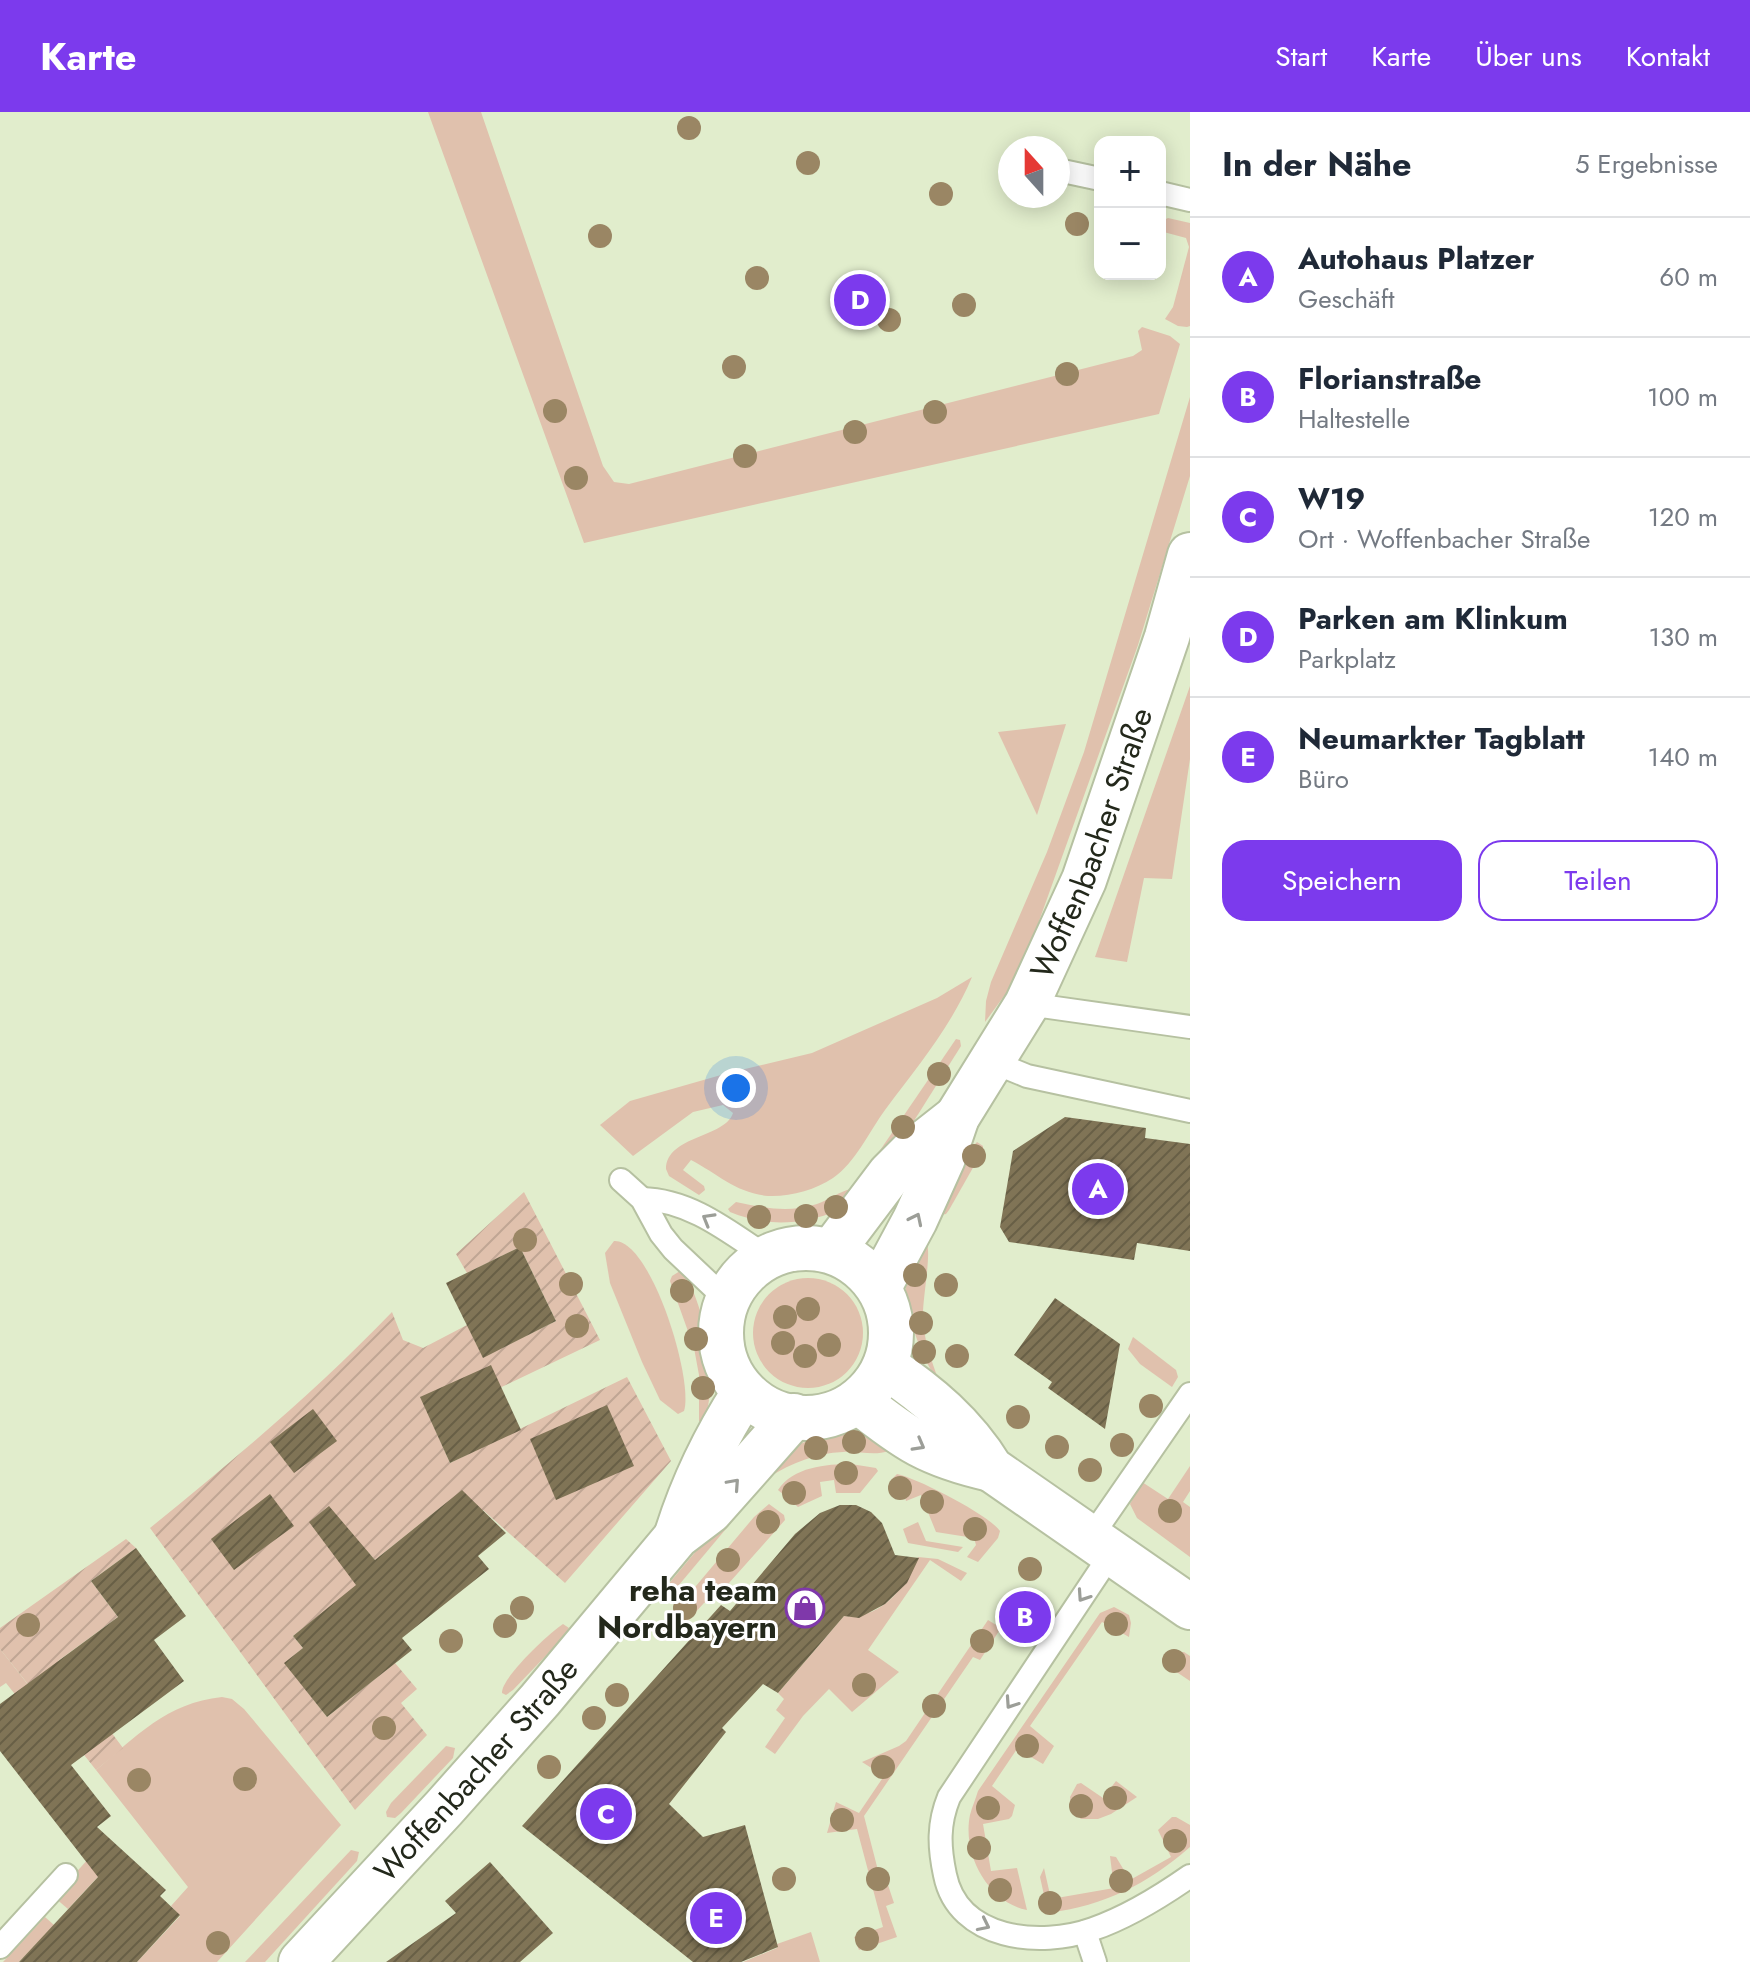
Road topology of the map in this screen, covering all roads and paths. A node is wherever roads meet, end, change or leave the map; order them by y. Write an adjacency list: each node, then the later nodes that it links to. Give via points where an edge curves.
1 (1070, 173): 2 (lane)
2 (1094, 178)
3 (1166, 194): 4 (lane)
4 (1190, 200)
5 (1188, 569): 6 (street, Woffenbacher Straße)
6 (1178, 640): 7 (street, Woffenbacher Straße, via 1084,880)
7 (1027, 1004): 8 (lane); 9 (street, Woffenbacher Straße)
8 (1190, 1027)
9 (993, 1062): 10 (lane, via 1027,1076); 11 (street, Woffenbacher Straße)
10 (1190, 1111)
11 (957, 1117): 14 (street, Woffenbacher Straße, via 890,1174); 16 (street, Woffenbacher Straße, one-way to 11, via 915,1220)
12 (621, 1180): 13 (lane)
13 (642, 1199): 15 (lane, one-way to 13, via 701,1214 674,1203); 17 (lane, via 661,1234)
14 (832, 1251): 15 (street, via 804,1247); 16 (street)
15 (767, 1257): 17 (street, via 743,1275)
16 (879, 1287): 18 (street, via 892,1329)
17 (727, 1300): 19 (street, via 722,1345)
18 (885, 1366): 21 (street); 23 (street, via 947,1412)
19 (744, 1393): 22 (street); 24 (street, Woffenbacher Straße, via 709,1452)
20 (1190, 1394): 25 (lane)
21 (858, 1401): 22 (street, via 835,1413); 23 (street, one-way to 23, via 927,1450)
22 (794, 1416): 24 (street, Woffenbacher Straße, one-way to 22, via 710,1511)
23 (991, 1469): 25 (street)
24 (677, 1536): 31 (street, Woffenbacher Straße, via 482,1765)
25 (1100, 1547): 26 (street); 29 (lane, one-way to 29, via 949,1797 939,1829 947,1884 964,1914 1005,1934)
26 (1190, 1607)
27 (66, 1875): 30 (lane)
28 (1190, 1876): 29 (lane, via 1160,1897)
29 (1085, 1932): 32 (lane)
30 (0, 1947)
31 (301, 1962)
32 (1095, 1962)

